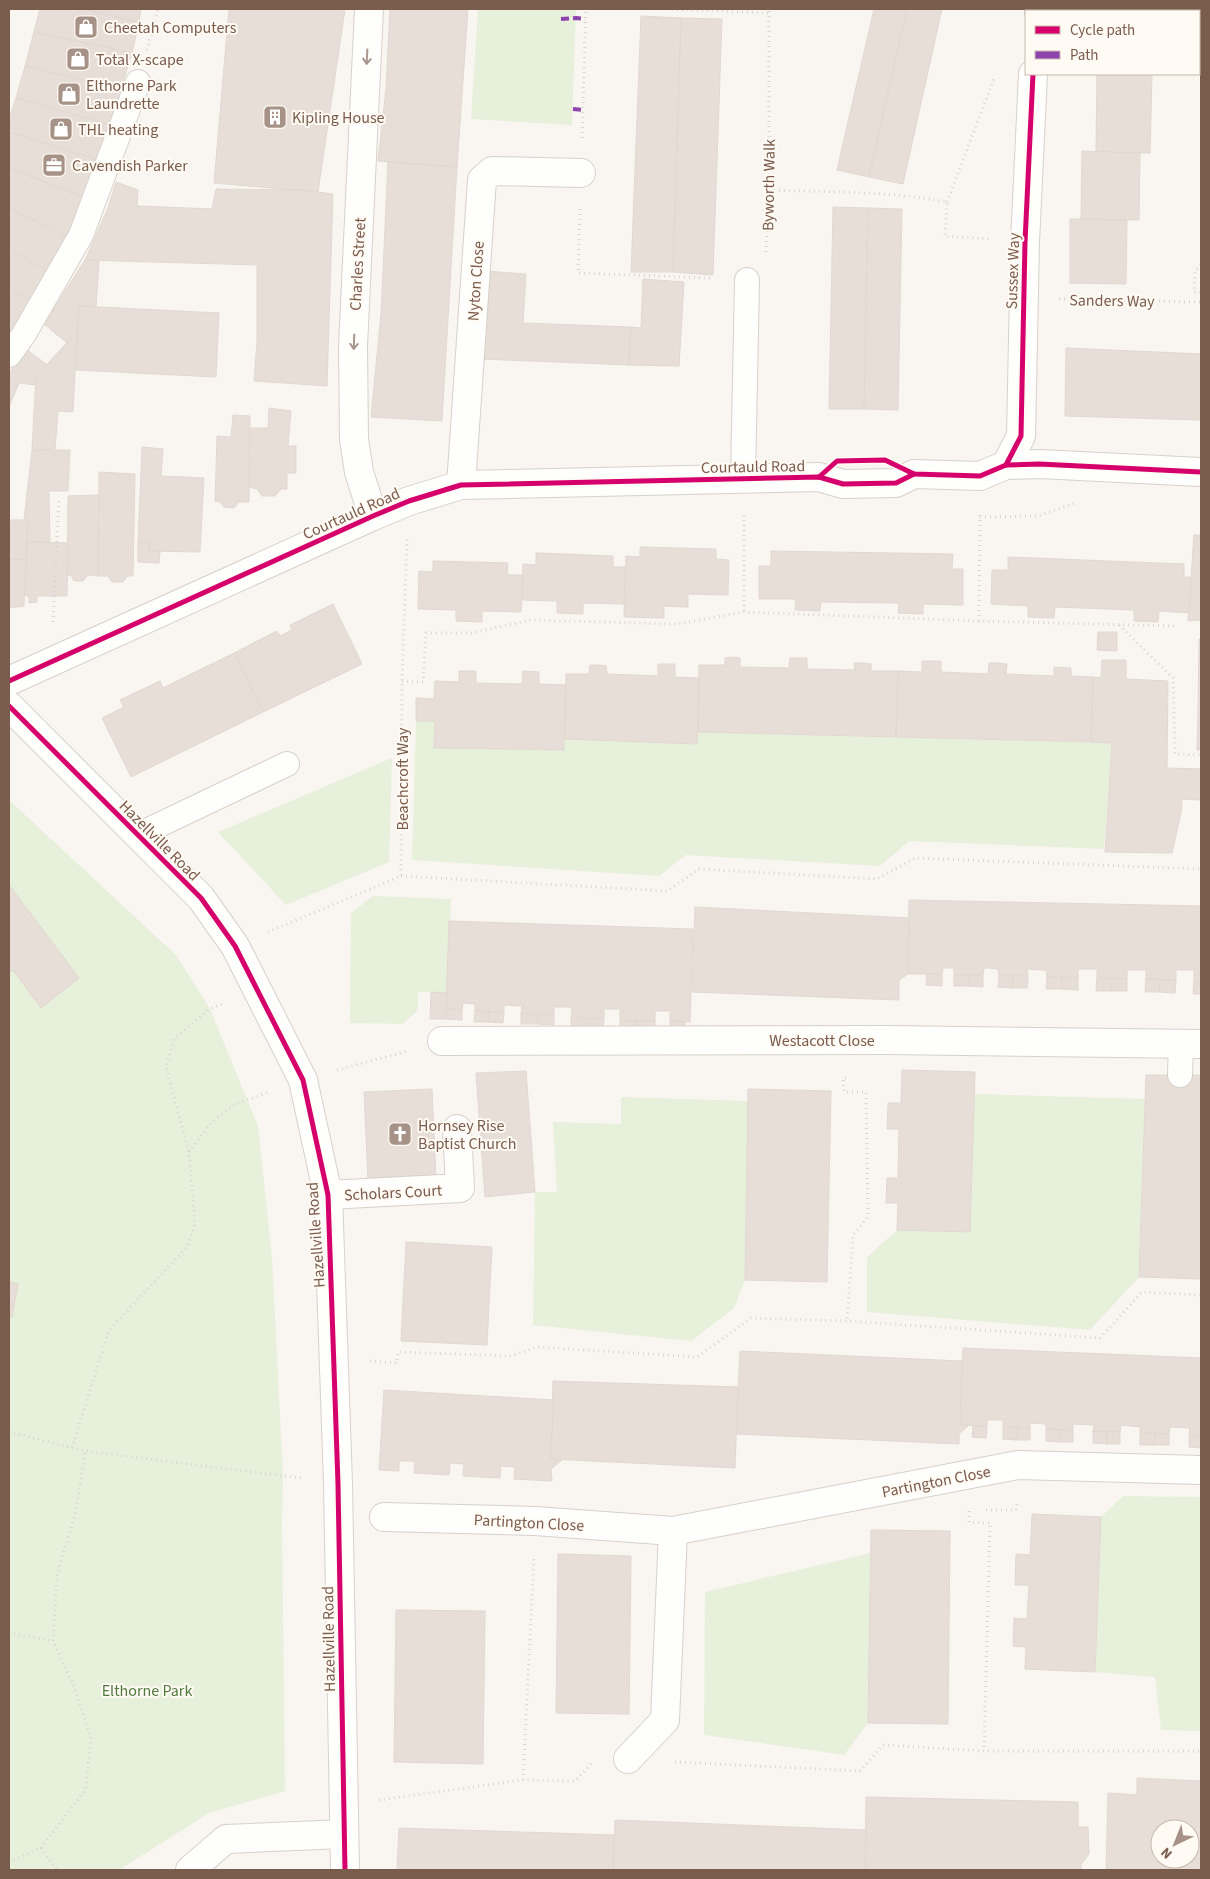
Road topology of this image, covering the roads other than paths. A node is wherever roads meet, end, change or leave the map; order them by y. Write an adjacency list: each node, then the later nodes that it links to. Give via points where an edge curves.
1 (369, 9): 11 (street, Charles Street, one-way to 11, via 353,365 354,439 359,472)
2 (1033, 75): 7 (street, Sussex Way, via 1021,436)
3 (138, 82): 6 (lane, via 81,235)
4 (581, 173): 10 (street, Nyton Close, via 492,171 482,180)
5 (747, 280): 9 (lane)
6 (9, 355)
7 (1006, 465): 8 (street, Courtauld Road); 9 (street, Courtauld Road, via 980,476 914,474 896,482 860,484 843,484 819,477)
8 (1201, 472)
9 (744, 478): 10 (street, Courtauld Road)
10 (461, 485): 11 (street, Courtauld Road)
11 (373, 516): 12 (street, Courtauld Road)
12 (9, 681)
13 (9, 706): 15 (street, Hazellville Road)
14 (287, 764): 15 (lane)
15 (138, 835): 20 (street, Hazellville Road, via 200,898 235,946 303,1080)
16 (442, 1041): 17 (street, Westacott Close)
17 (1191, 1043): 18 (lane)
18 (1180, 1075)
19 (457, 1129): 20 (street, Scholars Court, via 460,1188)
20 (328, 1195): 25 (street, Hazellville Road, via 338,1484)
21 (1201, 1470): 23 (street, Partington Close, via 1018,1465)
22 (384, 1517): 23 (street, Partington Close, via 535,1521)
23 (674, 1531): 24 (street, via 666,1720)
24 (628, 1759)
25 (344, 1834): 26 (street, via 226,1839); 27 (street, Hazellville Road)
26 (190, 1870)
27 (345, 1870)

